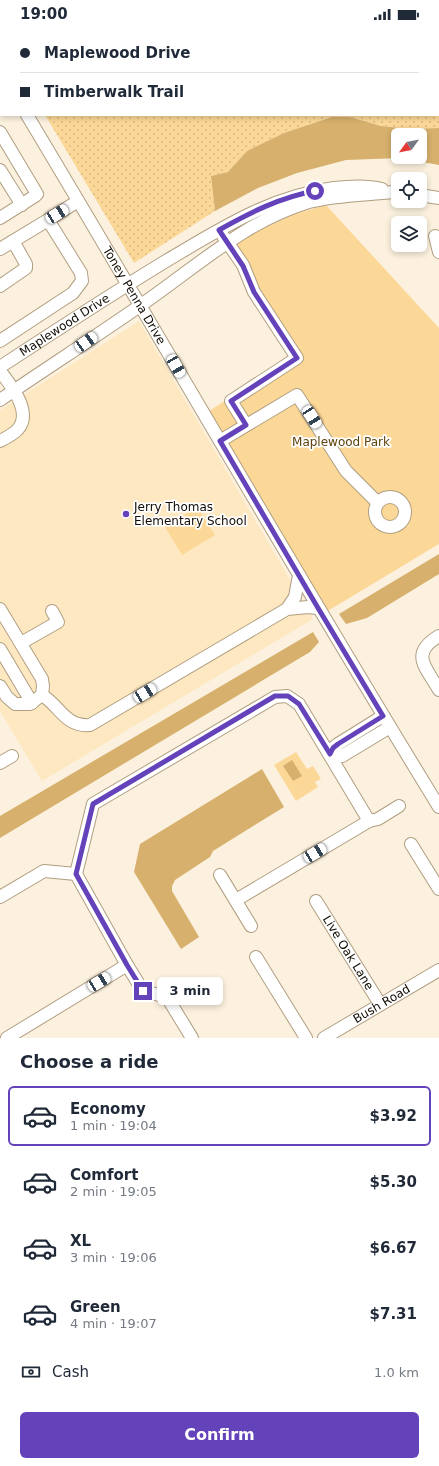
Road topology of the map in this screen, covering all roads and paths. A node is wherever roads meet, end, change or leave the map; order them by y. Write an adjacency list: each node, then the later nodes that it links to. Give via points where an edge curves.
1 (28, 116): 8 (street, Toney Penna Drive)
2 (0, 132): 9 (street, via 36,191 36,196)
3 (0, 170): 9 (street)
4 (391, 191): 12 (street, Maplewood Drive, via 371,186 348,186 305,193 260,208)
5 (391, 192): 15 (street, Maplewood Drive, via 309,202 275,215)
6 (427, 196): 7 (street)
7 (439, 198)
8 (78, 201): 11 (street); 18 (street, Toney Penna Drive)
9 (22, 205): 10 (street)
10 (0, 218)
11 (48, 220): 14 (street); 21 (street, via 82,274 82,281 73,293)
12 (219, 230): 15 (street); 18 (street, Maplewood Drive)
13 (435, 236): 17 (street)
14 (13, 241): 16 (street); 19 (street, via 26,268 24,272)
15 (228, 243): 20 (street, Maplewood Drive); 26 (street, via 243,266 254,292 297,358 231,401)
16 (0, 249)
17 (439, 252)
18 (128, 284): 20 (street, Toney Penna Drive); 22 (street, Maplewood Drive)
19 (0, 286)
20 (141, 306): 24 (street, Maplewood Drive); 28 (street, Toney Penna Drive)
21 (0, 340)
22 (0, 367)
23 (0, 371): 24 (street)
24 (14, 390): 25 (street, Maplewood Drive); 27 (street, via 22,409 22,419 18,430)
25 (0, 400)
26 (246, 425): 28 (street); 29 (street, via 297,395 346,471)
27 (0, 441)
28 (220, 441): 30 (street, Toney Penna Drive)
29 (378, 503)
30 (299, 575): 31 (street, Toney Penna Drive); 33 (street, via 295,597)
31 (318, 608): 33 (street); 42 (street, Toney Penna Drive)
32 (0, 609): 36 (street)
33 (287, 609): 40 (street, via 94,723 84,725 67,720 50,700)
34 (52, 611): 36 (street, via 58,622)
35 (439, 636): 39 (street, via 426,645 422,662)
36 (21, 643): 40 (street, via 42,679)
37 (0, 649): 41 (street)
38 (0, 686): 41 (street, via 6,697 15,704)
39 (439, 690)
40 (42, 695): 41 (street)
41 (32, 703)
42 (383, 716): 43 (street, Toney Penna Drive); 44 (street, via 338,744)
43 (390, 727): 44 (street, via 342,756); 48 (street, Toney Penna Drive)
44 (330, 754): 49 (street); 51 (street, via 299,704 288,696 275,696 93,804)
45 (12, 756): 46 (street)
46 (0, 763)
47 (399, 806): 49 (street, via 378,819)
48 (439, 807)
49 (369, 821): 55 (street)
50 (411, 844): 53 (street)
51 (76, 874): 54 (street, via 44,871); 59 (street)
52 (220, 875): 55 (street)
53 (439, 889)
54 (0, 897)
55 (236, 900): 57 (street)
56 (316, 901): 61 (street, Live Oak Lane)
57 (251, 926)
58 (256, 957): 65 (street)
59 (127, 965): 63 (street); 64 (street, via 143,991 167,997)
60 (439, 970): 61 (street, Bush Road)
61 (380, 1004): 62 (street, Bush Road)
62 (330, 1037)
63 (6, 1038)
64 (192, 1038)
65 (306, 1038)

